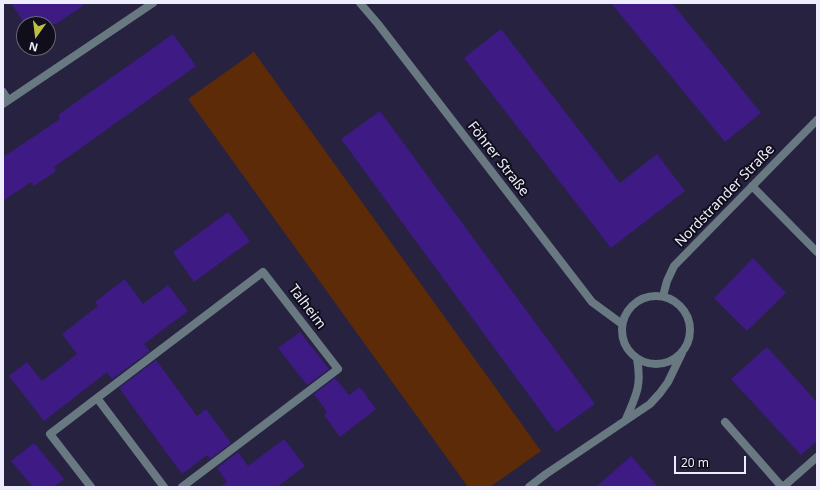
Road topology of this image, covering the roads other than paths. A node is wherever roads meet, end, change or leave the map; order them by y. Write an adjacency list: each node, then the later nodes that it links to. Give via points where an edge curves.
1 (153, 3): 4 (street)
2 (360, 3): 9 (street, Föhrer Straße, via 592,302)
3 (3, 92): 4 (street)
4 (6, 102)
5 (817, 120): 6 (street, Nordstrander Straße)
6 (752, 186): 7 (street); 8 (street, Nordstrander Straße, via 674,266)
7 (817, 252)
8 (663, 296): 9 (street, via 646,297 632,305 625,314); 10 (street, via 678,304 688,317 689,339)
9 (622, 324): 11 (street, via 624,344)
10 (684, 349): 11 (street, via 668,362 647,363); 13 (street, via 660,393 650,404)
11 (637, 359): 13 (street, via 639,384)
12 (97, 398): 16 (street, Talheim, via 50,434); 17 (street); 18 (street, Talheim, via 263,272 338,369)
13 (626, 419): 19 (street)
14 (724, 422): 20 (street)
15 (817, 457): 20 (street)
16 (87, 486)
17 (164, 487)
18 (182, 487)
19 (529, 487)
20 (782, 487)

